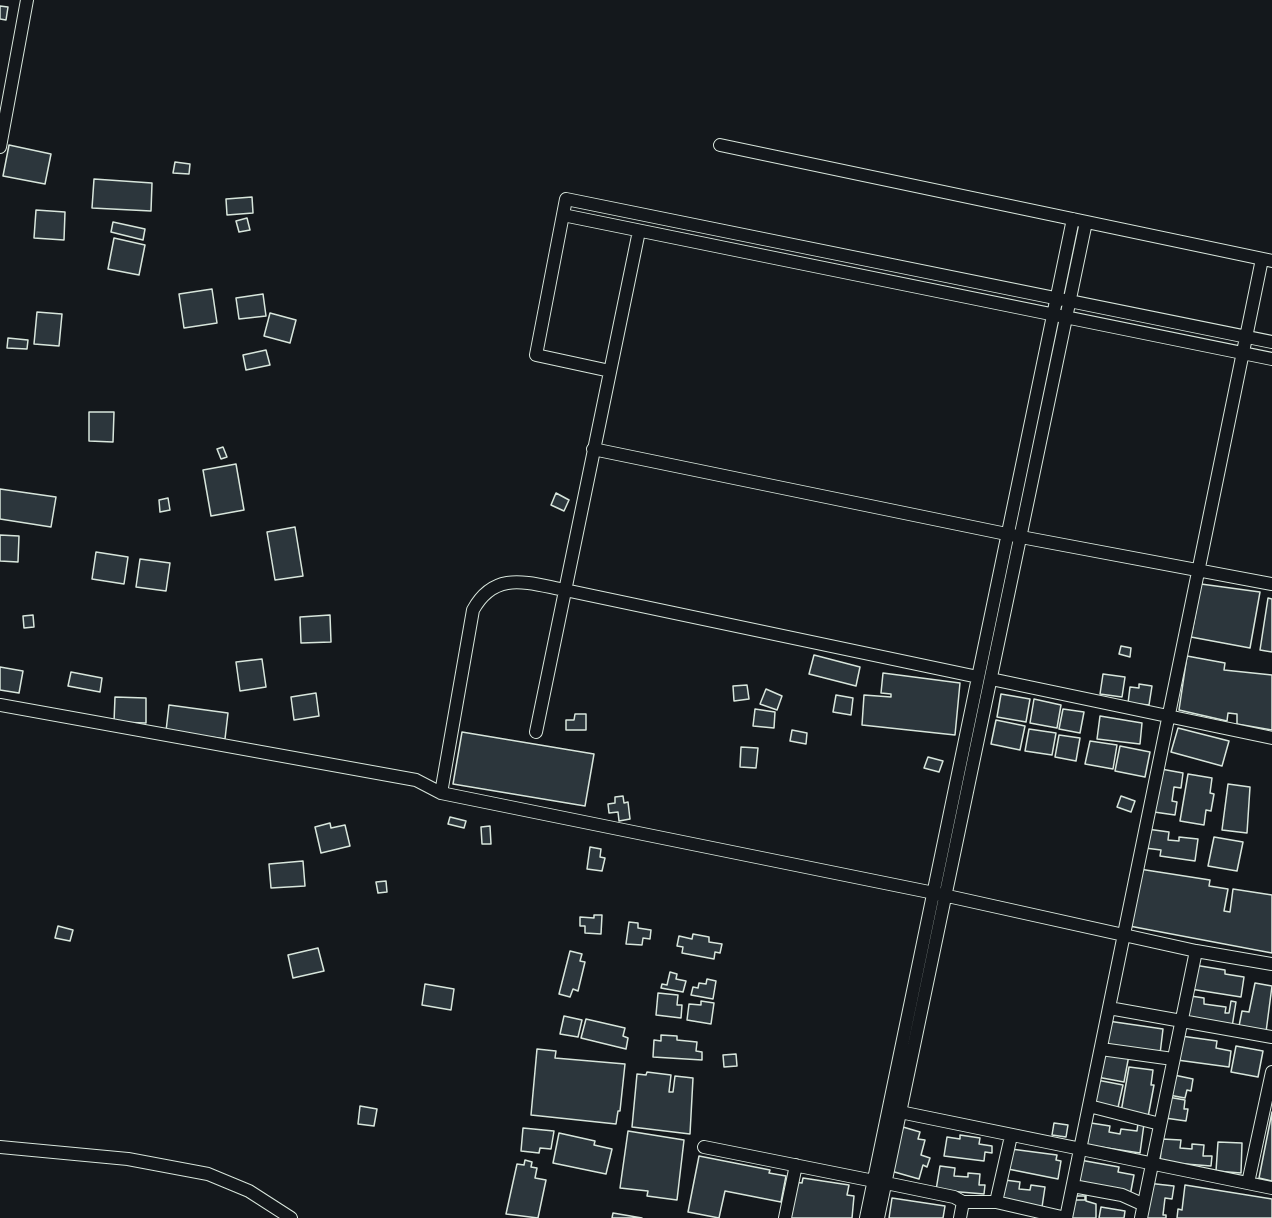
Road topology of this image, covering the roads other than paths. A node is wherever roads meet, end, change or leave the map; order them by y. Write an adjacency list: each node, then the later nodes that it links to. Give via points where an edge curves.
1 (27, 0): 2 (street)
2 (3, 109): 4 (street)
3 (720, 145): 6 (street)
4 (0, 147)
5 (563, 215): 8 (street); 10 (street, via 566,199); 18 (street, via 536,355)
6 (1073, 219): 7 (street); 10 (street)
7 (1086, 222): 9 (street); 11 (street)
8 (639, 231): 12 (street); 18 (street)
9 (1267, 260): 14 (street)
10 (1056, 298): 11 (street); 12 (street)
11 (1070, 301): 13 (street); 14 (street)
12 (1053, 317): 13 (street); 20 (street)
13 (1066, 320): 16 (street); 20 (street)
14 (1246, 337): 15 (street); 16 (street)
15 (1272, 342)
16 (1243, 354): 17 (street); 21 (street)
17 (1272, 359)
18 (610, 372): 19 (street)
19 (594, 449): 20 (street); 23 (street)
20 (1014, 535): 21 (street); 24 (street)
21 (1198, 570): 22 (street); 26 (street)
22 (1272, 584)
23 (565, 590): 24 (street); 27 (street); 29 (street, via 518,581 482,594 473,610)
24 (984, 678): 26 (street); 30 (street)
25 (0, 705): 29 (street, via 416,780)
26 (1169, 717): 28 (street); 31 (street)
27 (536, 732)
28 (1272, 738)
29 (441, 793): 30 (street)
30 (940, 895): 31 (street); 41 (street); 49 (street)
31 (1124, 936): 32 (street); 34 (street)
32 (1196, 951): 33 (street); 35 (street)
33 (1272, 964)
34 (1109, 1008): 35 (street); 37 (street)
35 (1181, 1022): 36 (street); 38 (street)
36 (1272, 1037)
37 (1101, 1049): 38 (street); 40 (street)
38 (1173, 1059): 42 (street)
39 (1272, 1072): 50 (street)
40 (1089, 1106): 42 (street); 46 (street)
41 (900, 1112): 43 (street); 49 (street)
42 (1160, 1124): 48 (street)
43 (1011, 1136): 46 (street); 54 (street)
44 (0, 1147): 56 (street, via 128,1159 208,1174 249,1191)
45 (704, 1147): 47 (street)
46 (1080, 1151): 48 (street); 51 (street)
47 (796, 1165): 49 (street); 57 (street)
48 (1151, 1165): 50 (street); 55 (street)
49 (880, 1182): 53 (street); 58 (street); 59 (street)
50 (1248, 1183): 52 (street)
51 (1073, 1186): 55 (street, via 1122,1195); 61 (street)
52 (1272, 1188)
53 (963, 1202): 54 (street); 60 (street)
54 (996, 1202): 61 (street)
55 (1142, 1204): 62 (street)
56 (291, 1218)
57 (785, 1218)
58 (866, 1218)
59 (878, 1218)
60 (960, 1218)
61 (1066, 1218)
62 (1141, 1218)

